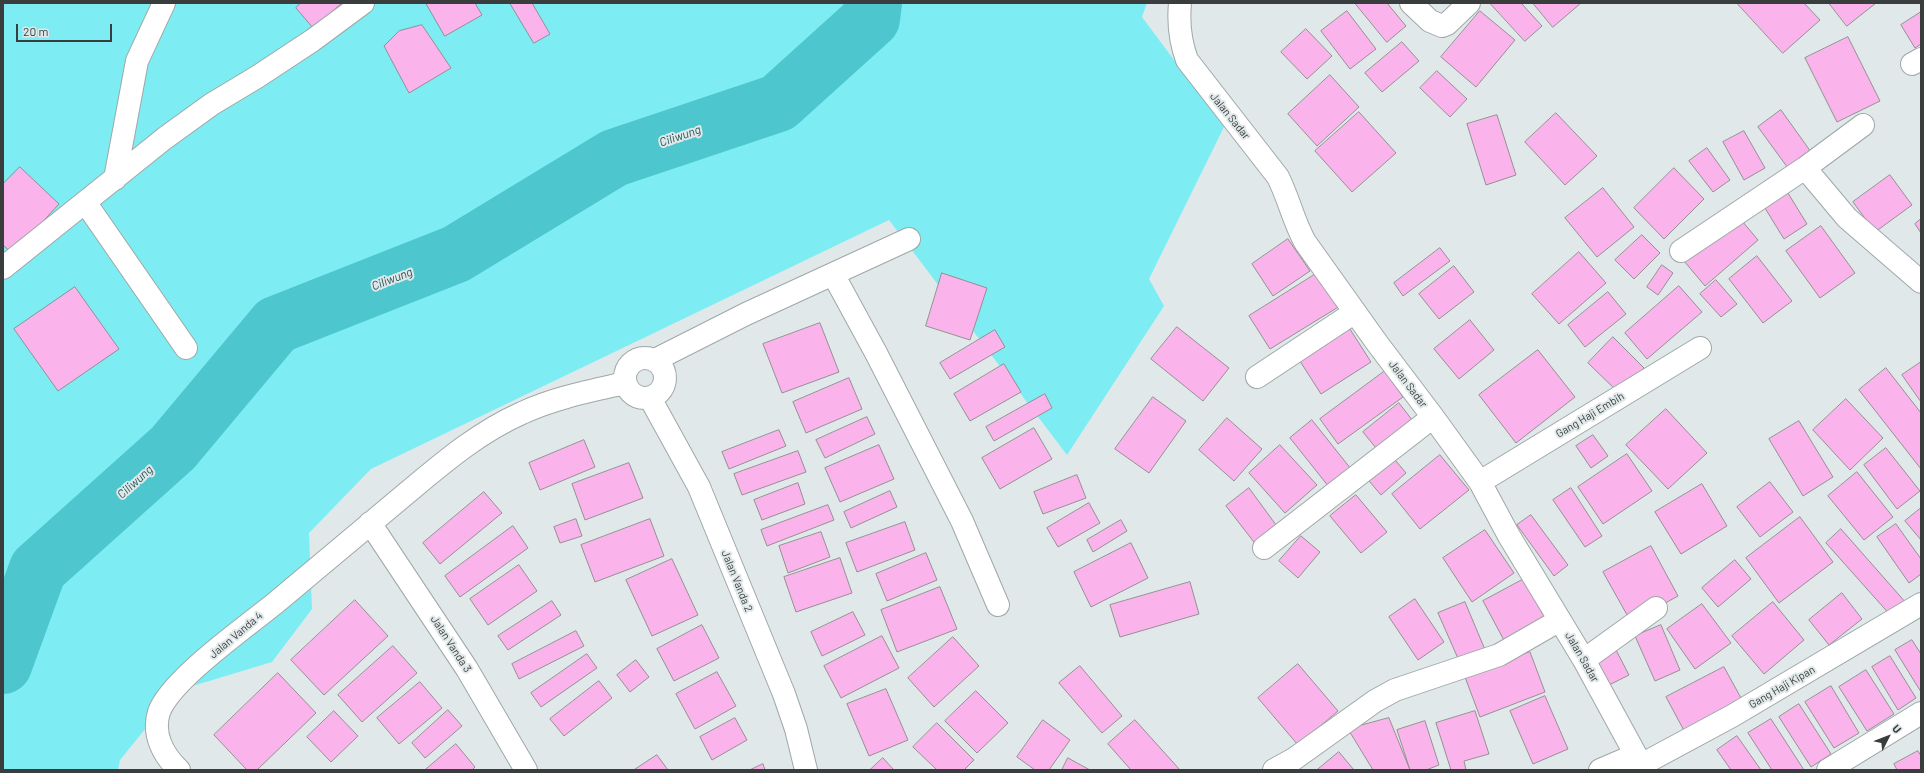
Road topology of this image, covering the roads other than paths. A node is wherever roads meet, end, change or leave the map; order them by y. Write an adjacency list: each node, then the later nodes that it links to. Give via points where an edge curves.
1 (164, 3): 8 (street, via 137,61)
2 (363, 3): 8 (street, via 313,40 212,104)
3 (1180, 3): 15 (street, Jalan Sadar, via 1180,43 1187,60 1278,177 1295,224 1305,242)
4 (1411, 3): 5 (street, via 1430,21 1442,26)
5 (1469, 3)
6 (1863, 125): 7 (street)
7 (1805, 168): 11 (street); 14 (street, via 1847,218)
8 (114, 179): 9 (street)
9 (85, 202): 12 (street); 16 (street)
10 (909, 239): 13 (street)
11 (1681, 251)
12 (3, 268)
13 (833, 274): 18 (street); 27 (street, via 962,521)
14 (1921, 282)
15 (1355, 312): 19 (street); 22 (street, Jalan Sadar)
16 (186, 348)
17 (1700, 348): 23 (street, Gang Haji Embih)
18 (655, 360): 20 (street, via 639,357 627,367); 21 (street, via 665,372 663,388)
19 (1257, 377)
20 (625, 383): 21 (street, via 634,396); 24 (street, Jalan Vanda 4, via 567,397 522,412 463,447)
21 (650, 398): 35 (street, Jalan Vanda 2, via 699,487 784,694)
22 (1433, 417): 23 (street, Jalan Sadar); 25 (street)
23 (1480, 482): 29 (street, Jalan Sadar)
24 (370, 523): 33 (street, Jalan Vanda 4, via 222,645 166,699 156,726 159,742); 34 (street, Jalan Vanda 3, via 467,669)
25 (1264, 548)
26 (1921, 604): 32 (street, Gang Haji Kipan, via 1738,712)
27 (998, 605)
28 (1656, 608): 30 (street)
29 (1560, 620): 30 (street, Jalan Sadar); 36 (street, via 1500,655 1395,690)
30 (1584, 660): 32 (street, Jalan Sadar)
31 (1921, 713): 38 (street)
32 (1640, 763): 37 (street, Gang Haji Kipan)
33 (179, 770)
34 (526, 770)
35 (806, 770)
36 (1274, 770)
37 (1600, 770)
38 (1828, 770)

